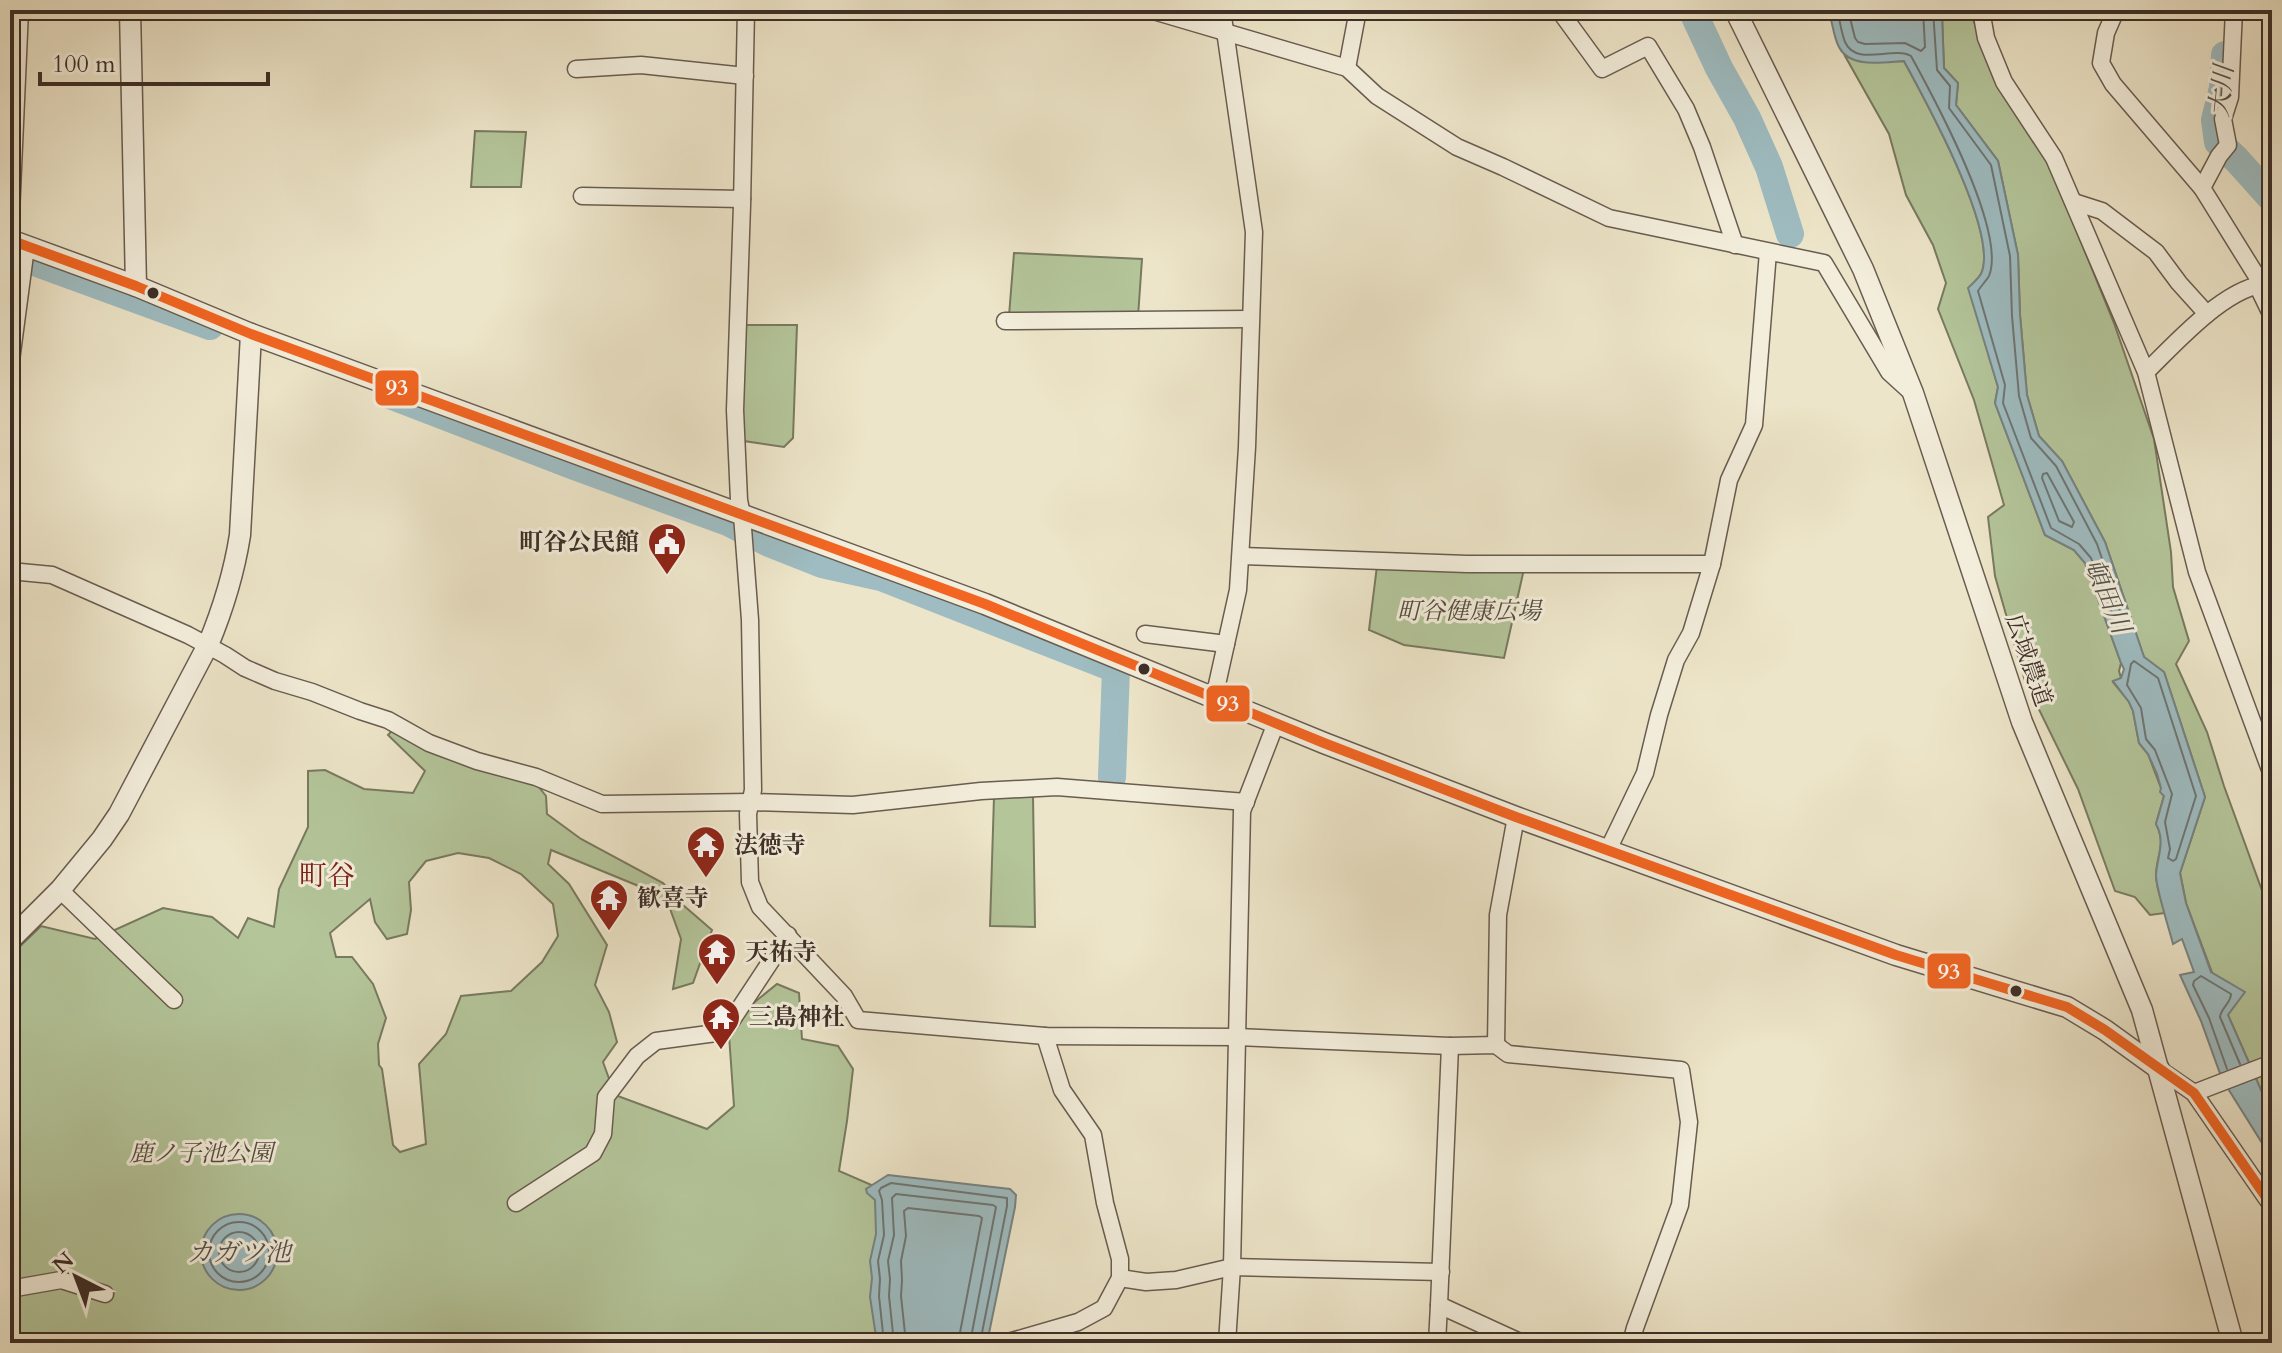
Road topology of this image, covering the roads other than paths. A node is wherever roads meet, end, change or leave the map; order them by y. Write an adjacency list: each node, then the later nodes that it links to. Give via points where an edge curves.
1 (20, 10): 20 (street)
2 (130, 10): 24 (street)
3 (746, 10): 15 (street)
4 (1150, 10): 12 (street)
5 (1222, 10): 12 (street)
6 (1358, 10): 13 (street)
7 (1559, 10): 21 (street, via 1602,69 1648,46 1686,109)
8 (1735, 10): 32 (street, 広域農道, via 1863,269)
9 (1981, 10): 19 (street, via 2004,82 2054,158)
10 (2116, 10): 16 (street, via 2101,63)
11 (2234, 10): 16 (street, via 2230,97 2223,119 2228,145)
12 (1225, 31): 13 (street); 27 (street, via 1254,232)
13 (1347, 68): 21 (street, via 1377,96 1457,147 1609,218)
14 (576, 69): 15 (street, via 641,65)
15 (745, 76): 18 (street)
16 (2202, 188): 23 (street)
17 (582, 196): 18 (street)
18 (742, 199): 33 (street, via 735,410)
19 (2074, 202): 25 (street, via 2102,211 2156,252); 31 (street)
20 (15, 241): 24 (street); 30 (street)
21 (1735, 245): 22 (street)
22 (1768, 252): 32 (street, via 1824,263 1889,372); 35 (street, via 1754,425 1729,480)
23 (2263, 284): 25 (street); 26 (street)
24 (136, 286): 29 (street)
25 (2207, 314): 31 (street)
26 (2272, 316)
27 (1249, 319): 28 (street); 34 (street)
28 (1005, 321)
29 (251, 334): 33 (street); 39 (street, via 240,535)
30 (10, 368)
31 (2146, 372): 42 (street, via 2197,572)
32 (1913, 393): 56 (street, 広域農道, via 2022,722 2142,1010)
33 (742, 515): 40 (street, via 985,604); 43 (street, via 750,620)
34 (1241, 556): 35 (street, via 1467,564); 38 (street)
35 (1712, 564): 46 (street, via 1691,633 1676,660 1645,773)
36 (10, 571): 39 (street, via 52,575)
37 (1145, 634): 38 (street)
38 (1226, 644): 40 (street)
39 (208, 645): 43 (street, via 275,681 602,804); 47 (street, via 119,814)
40 (1214, 698): 41 (street)
41 (1276, 723): 44 (street); 45 (street)
42 (2272, 775)
43 (751, 802): 44 (street, via 853,805 1057,787); 48 (street, via 750,882 760,907)
44 (1246, 802): 52 (street)
45 (1516, 817): 46 (street); 53 (street, via 1498,915)
46 (1608, 850): 56 (street, via 1896,955 2067,1007)
47 (60, 890): 49 (street); 50 (street)
48 (788, 935): 51 (street, via 844,996 858,1020); 58 (street, via 730,1023 716,1033 656,1041 637,1056 606,1097 603,1134 593,1153)
49 (11, 937)
50 (174, 1000)
51 (1045, 1036): 52 (street); 62 (street, via 1062,1090 1093,1135)
52 (1237, 1037): 54 (street); 60 (street)
53 (1496, 1045): 54 (street); 70 (street, via 1508,1054 1681,1070 1689,1122 1680,1205)
54 (1450, 1046): 61 (street)
55 (2272, 1063): 57 (street)
56 (2159, 1069): 57 (street); 71 (street, 広域農道)
57 (2194, 1093): 59 (street)
58 (516, 1203)
59 (2272, 1206)
60 (1232, 1267): 61 (street); 62 (street, via 1176,1280); 67 (street)
61 (1441, 1272): 65 (street)
62 (1120, 1278): 66 (street, via 1104,1308 1078,1322)
63 (10, 1289): 64 (street, via 61,1280)
64 (105, 1294)
65 (1439, 1305): 68 (street); 69 (street)
66 (1005, 1343)
67 (1227, 1343)
68 (1437, 1343)
69 (1522, 1343)
70 (1631, 1343)
71 (2233, 1343)

